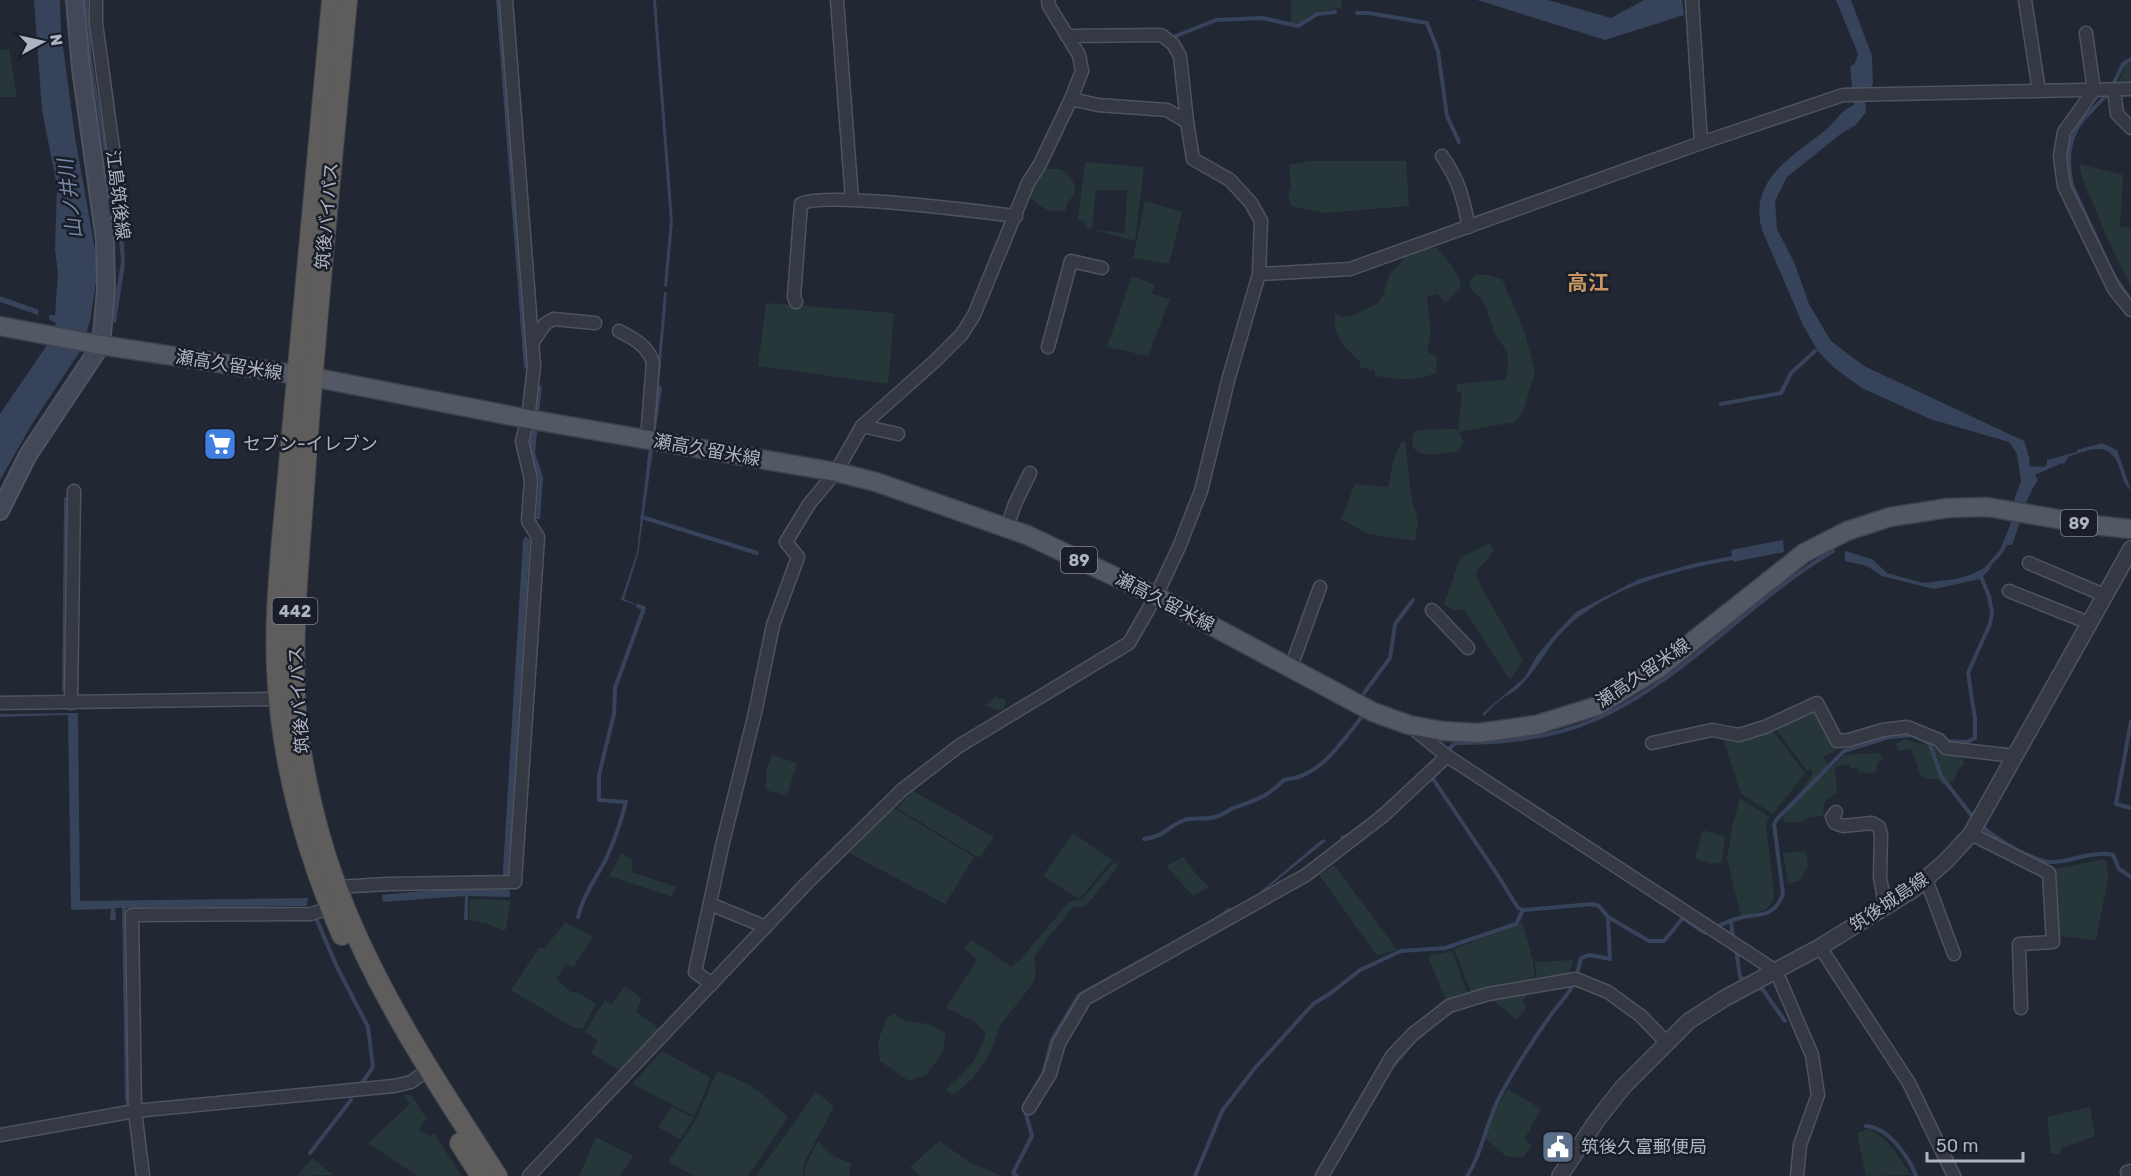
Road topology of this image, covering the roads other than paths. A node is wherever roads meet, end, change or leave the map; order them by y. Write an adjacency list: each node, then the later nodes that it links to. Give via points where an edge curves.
1 (75, 0): 22 (main road, 江島筑後線)
2 (96, 0): 22 (street, via 119,192 108,212)
3 (332, 0): 35 (highway, 筑後バイパス / 442)
4 (347, 0): 35 (highway, 筑後バイパス / 442)
5 (506, 0): 33 (street)
6 (837, 0): 21 (street)
7 (1048, 0): 11 (street)
8 (1692, 0): 19 (street)
9 (2025, 0): 15 (street)
10 (2086, 33): 13 (street)
11 (1067, 36): 16 (street, via 1079,55 1082,71); 17 (street, via 1161,35 1180,56)
12 (2131, 89): 14 (street)
13 (2094, 90): 14 (street); 15 (street); 28 (street, via 2064,132 2060,156 2064,186 2114,289)
14 (2114, 90): 18 (street, via 2117,114)
15 (2039, 91): 19 (street, via 1843,95)
16 (1071, 99): 17 (street, via 1167,110); 23 (street, via 1028,183)
17 (1187, 122): 26 (street, via 1193,159 1230,180 1261,221)
18 (2131, 128)
19 (1701, 143): 24 (street)
20 (1442, 156): 24 (street, via 1462,192)
21 (852, 200): 23 (street); 27 (street, via 808,200 801,204)
22 (102, 213): 32 (main road, 江島筑後線, via 106,289)
23 (1017, 216): 37 (street, via 962,334)
24 (1468, 226): 26 (street, via 1350,269)
25 (1102, 268): 34 (street, via 1071,261)
26 (1259, 274): 51 (street, via 1201,491)
27 (796, 302)
28 (2131, 310)
29 (596, 323): 33 (street, via 553,319)
30 (0, 326): 32 (main road, 瀬高久留米線 / 89)
31 (619, 331): 39 (street, via 643,345 653,362)
32 (92, 343): 35 (main road, 瀬高久留米線 / 89); 43 (main road, 江島筑後線, via 27,455)
33 (532, 343): 36 (street, via 534,366)
34 (1048, 346)
35 (304, 376): 36 (main road, 瀬高久留米線 / 89); 56 (highway, 筑後バイパス / 442, via 276,615); 66 (highway, 筑後バイパス / 442, via 295,698 304,764)
36 (528, 419): 39 (main road, 瀬高久留米線 / 89); 66 (street, via 522,441 531,480 528,521 538,537 515,882 387,884)
37 (862, 426): 38 (street); 40 (street)
38 (898, 434)
39 (647, 439): 40 (main road, 瀬高久留米線 / 89)
40 (836, 472): 44 (main road, 瀬高久留米線 / 89); 67 (street, via 809,504 786,542 798,557 773,625)
41 (1030, 473): 44 (street)
42 (74, 491): 58 (street)
43 (0, 511)
44 (1007, 527): 51 (main road, 瀬高久留米線 / 89)
45 (2131, 529): 59 (main road, 瀬高久留米線 / 89, via 1987,507 1948,508 1890,517 1847,531 1804,553 1659,668 1597,706 1536,725 1479,733)
46 (2131, 549): 50 (street, 筑後城島線)
47 (2029, 562): 50 (street)
48 (1320, 587): 55 (street)
49 (2009, 591): 53 (street)
50 (2104, 595): 53 (street, 筑後城島線)
51 (1156, 596): 55 (main road, 瀬高久留米線 / 89); 69 (street, via 1130,644 959,746 902,790)
52 (1432, 610): 54 (street)
53 (2089, 623): 62 (street, 筑後城島線)
54 (1468, 648)
55 (1291, 667): 59 (main road, 瀬高久留米線 / 89, via 1372,712)
56 (280, 699): 58 (street); 66 (highway, 筑後バイパス / 442, via 298,806)
57 (0, 703): 58 (street)
58 (71, 703)
59 (1410, 725): 61 (street)
60 (1652, 743): 62 (street, via 1712,730 1739,735 1817,703 1837,741 1907,727 1939,740 1946,748)
61 (1447, 756): 72 (street); 77 (street, via 1384,815 1306,875 1085,999 1059,1043 1050,1074)
62 (2015, 756): 64 (street, 筑後城島線)
63 (1836, 812): 68 (street, via 1832,817 1843,826 1872,823 1879,827)
64 (1971, 834): 65 (street, 筑後城島線); 74 (street, via 2049,873 2053,942 2019,944)
65 (1926, 879): 68 (street, 筑後城島線); 71 (street)
66 (332, 893): 76 (highway, 筑後バイパス / 442, via 361,976); 78 (street, via 322,910 311,914 132,915)
67 (710, 904): 69 (street); 73 (street, via 695,972)
68 (1885, 907): 70 (street, 筑後城島線)
69 (766, 927): 73 (street)
70 (1820, 947): 72 (street, 筑後城島線); 87 (street, via 1909,1083)
71 (1954, 954)
72 (1776, 971): 75 (street, 筑後城島線, via 1689,1021); 86 (street, via 1812,1055 1818,1095 1800,1145)
73 (712, 984): 83 (street)
74 (2021, 1008)
75 (1666, 1042): 84 (street, via 1641,1016 1608,992 1576,980 1488,994 1449,1006 1392,1056); 85 (street, 筑後城島線, via 1623,1087)
76 (423, 1073): 78 (street, via 411,1082 394,1086); 81 (highway, 筑後バイパス / 442); 82 (highway, 筑後バイパス / 442)
77 (1029, 1108)
78 (135, 1112): 79 (street); 80 (street)
79 (0, 1135)
80 (143, 1176)
81 (481, 1176)
82 (497, 1176)
83 (529, 1176)
84 (1322, 1176)
85 (1560, 1176)
86 (1797, 1176)
87 (1954, 1176)

